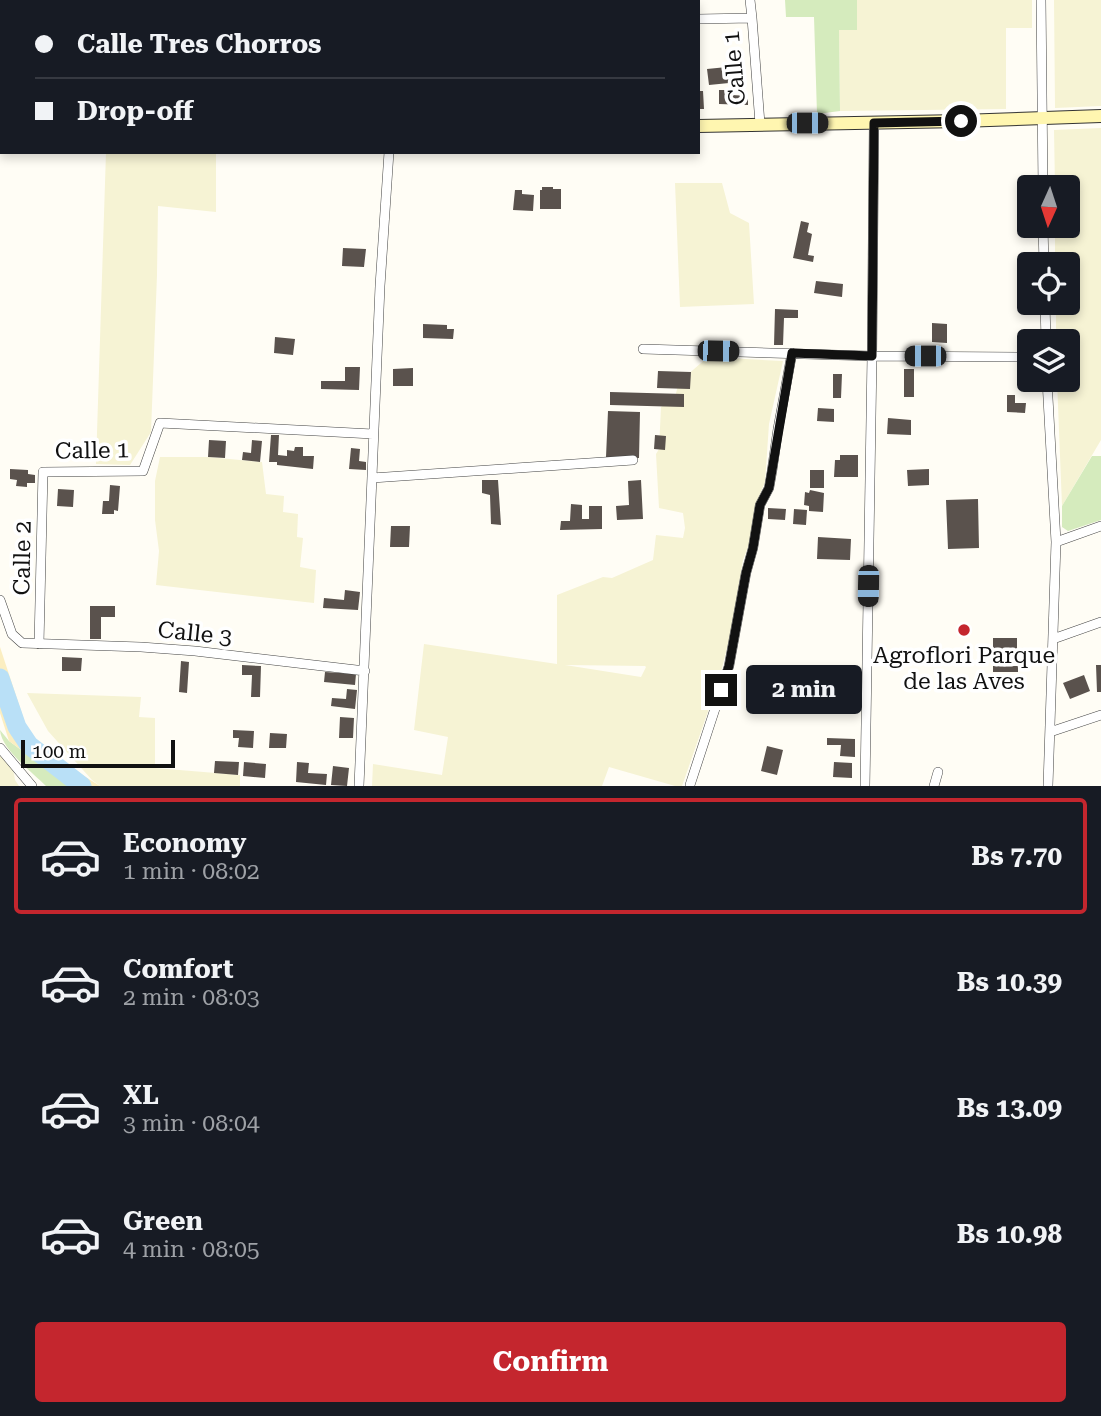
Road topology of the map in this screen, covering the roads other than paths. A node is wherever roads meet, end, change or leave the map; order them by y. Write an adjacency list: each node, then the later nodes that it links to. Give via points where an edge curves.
1 (750, 0): 3 (street)
2 (1041, 0): 6 (street)
3 (752, 18): 4 (street, Calle 1); 8 (street, Calle 1)
4 (700, 19)
5 (1101, 116): 6 (main road)
6 (1041, 119): 7 (main road); 11 (street)
7 (874, 123): 8 (main road); 14 (street)
8 (760, 124): 9 (main road)
9 (700, 126)
10 (389, 154): 17 (street)
11 (1043, 175)
12 (643, 349): 13 (street)
13 (792, 353): 14 (street); 32 (street, via 769,488 760,505 729,666)
14 (872, 356): 15 (street); 35 (street)
15 (1017, 357)
16 (1048, 392): 22 (street)
17 (373, 434): 19 (street, Calle 1, via 160,423 143,471); 20 (street)
18 (633, 460): 20 (street)
19 (43, 472): 26 (street, Calle 2)
20 (372, 478): 27 (street)
21 (1101, 526): 22 (street)
22 (1056, 542): 25 (street)
23 (0, 600): 26 (street, Calle 3, via 12,634 22,643)
24 (1101, 622): 25 (street)
25 (1053, 639): 29 (street)
26 (39, 644): 27 (street, Calle 3, via 195,651)
27 (365, 671): 34 (street)
28 (1101, 715): 29 (street)
29 (1049, 732): 37 (street)
30 (0, 748): 33 (street)
31 (938, 772): 36 (street)
32 (690, 785)
33 (32, 786)
34 (359, 786)
35 (865, 786)
36 (934, 786)
37 (1048, 786)

